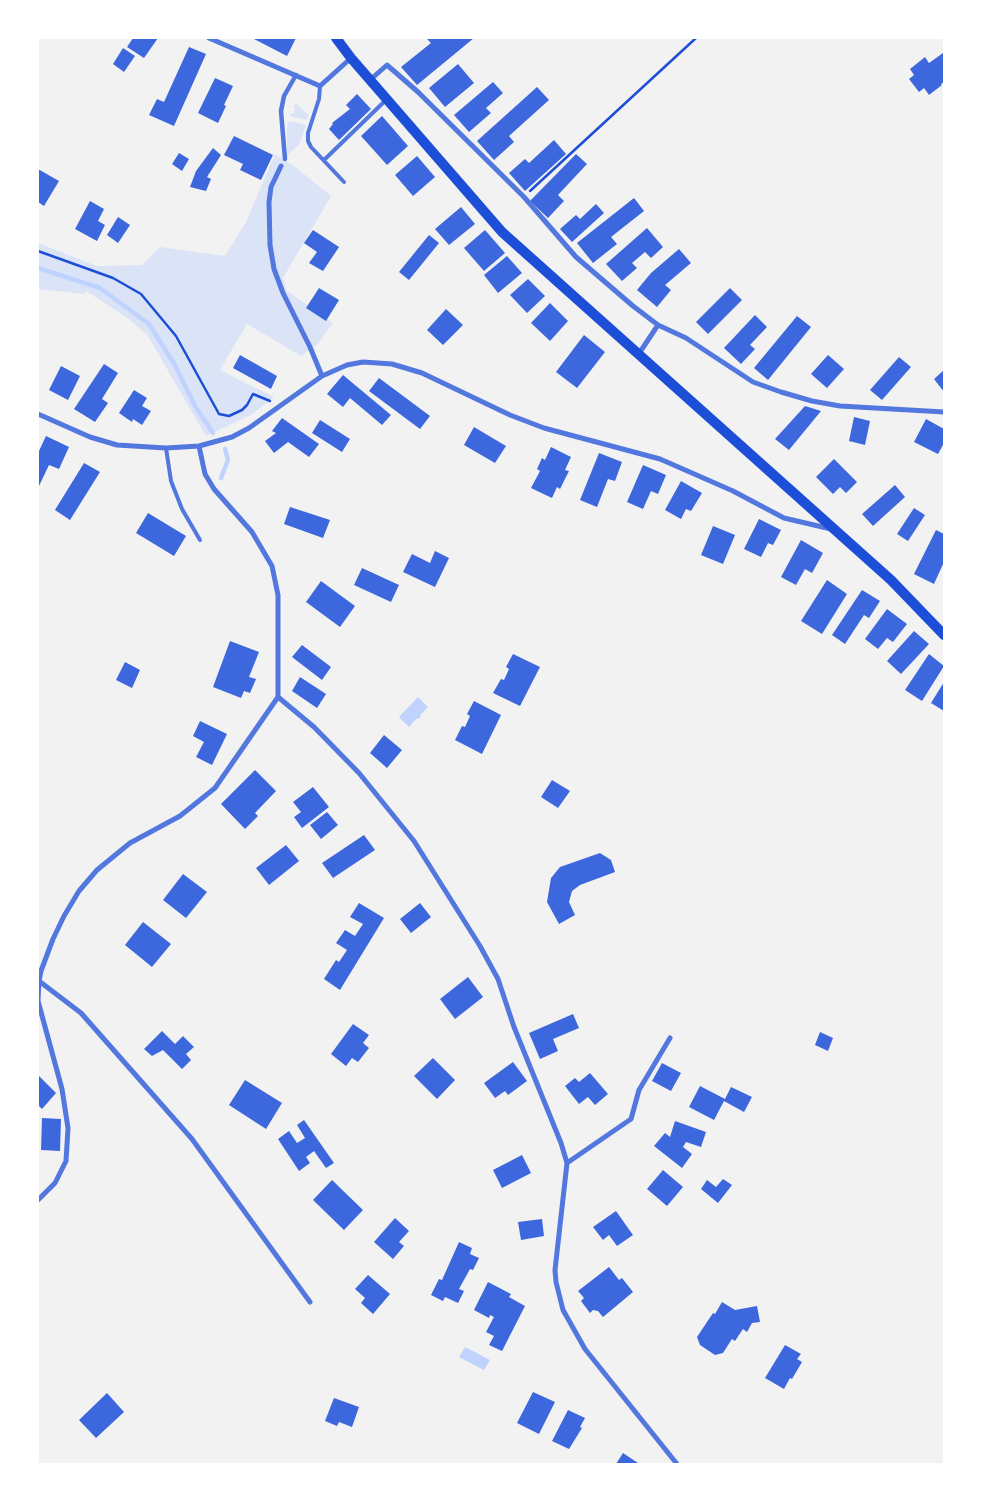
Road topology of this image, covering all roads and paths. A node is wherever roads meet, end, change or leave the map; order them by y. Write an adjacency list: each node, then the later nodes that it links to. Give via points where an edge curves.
1 (209, 38): 5 (street)
2 (336, 38): 4 (main road)
3 (696, 38): 13 (path)
4 (351, 58): 6 (main road); 7 (street)
5 (296, 74): 7 (street); 9 (street, via 284,96 281,111)
6 (370, 80): 8 (main road); 13 (street, via 387,65)
7 (320, 86): 10 (lane, via 320,99 308,138)
8 (387, 99): 10 (lane); 16 (main road, via 502,232)
9 (285, 160)
10 (324, 160): 12 (lane)
11 (281, 166): 17 (street, via 271,187 269,202 274,269)
12 (344, 182)
13 (524, 197): 15 (street, via 576,257)
14 (38, 251): 18 (path, via 113,278 141,294 176,336 218,414 229,416 242,410 253,394)
15 (658, 325): 16 (street); 19 (street, via 686,338 753,382 780,392 840,406)
16 (638, 355): 23 (main road)
17 (322, 376): 18 (street); 23 (street, via 363,362 392,364 422,373 544,428 660,459 784,518)
18 (277, 407): 21 (street, via 232,437)
19 (944, 412)
20 (38, 414): 22 (street, via 90,438 117,445)
21 (199, 446): 22 (street); 26 (street, via 209,482 252,532 272,566 278,595)
22 (166, 448): 24 (lane, via 171,481)
23 (834, 530): 25 (main road)
24 (200, 540)
25 (944, 635)
26 (278, 697): 27 (street, via 215,788 180,816 130,843 85,884 57,931); 29 (street, via 314,727 359,773 414,841 480,946 498,979)
27 (39, 981): 30 (street, via 38,1001 62,1089 68,1128 66,1161 55,1183); 31 (street, via 82,1013 192,1139)
28 (670, 1038): 29 (street, via 639,1090 631,1119)
29 (567, 1163): 32 (street, via 555,1270 563,1310 585,1349)
30 (38, 1200)
31 (310, 1302)
32 (676, 1464)

